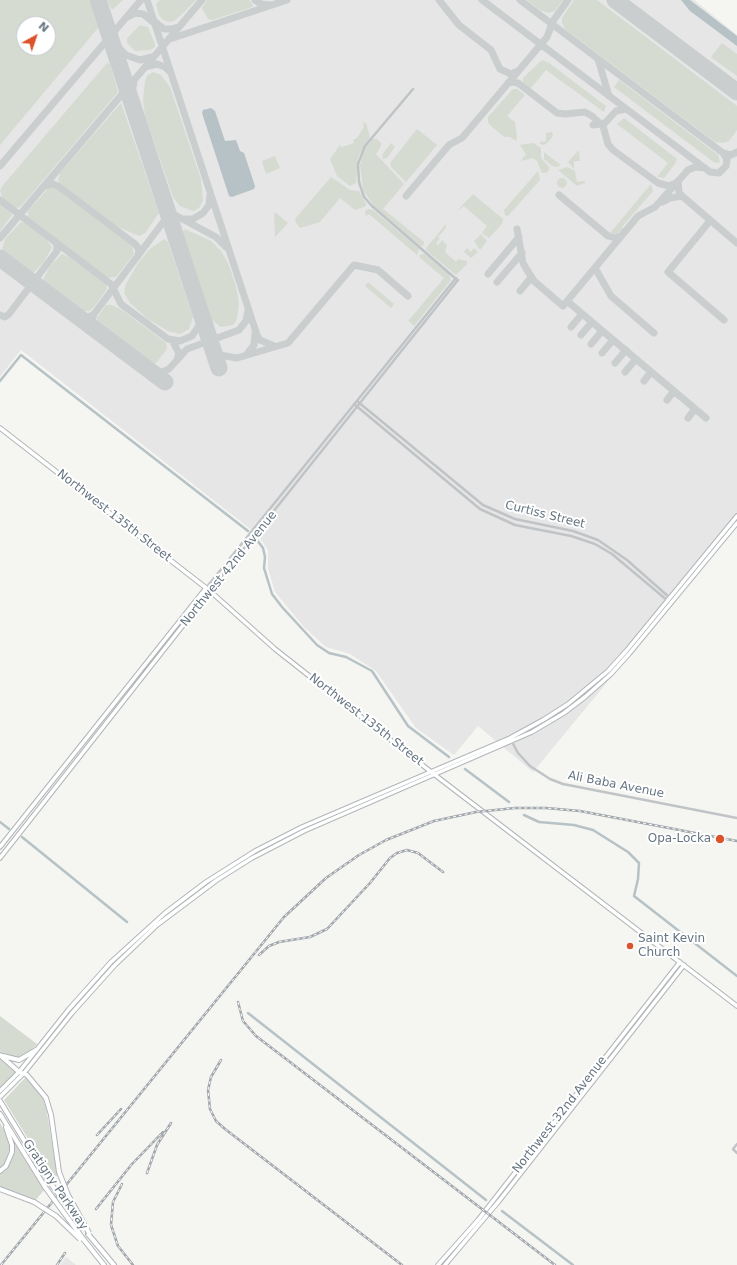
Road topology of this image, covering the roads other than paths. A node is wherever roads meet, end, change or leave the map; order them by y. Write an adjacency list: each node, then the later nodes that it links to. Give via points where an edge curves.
1 (413, 89): 2 (street, via 363,150 358,164 360,187 367,201 377,211)
2 (457, 279): 3 (street, Northwest 42nd Avenue); 4 (street, Northwest 42nd Avenue)
3 (414, 329): 4 (street); 5 (street, Northwest 42nd Avenue)
4 (418, 332): 7 (street, Northwest 42nd Avenue)
5 (357, 401): 6 (street, Northwest 42nd Avenue); 7 (street, Curtiss Street)
6 (354, 404): 8 (street, Curtiss Street); 10 (street, Northwest 42nd Avenue)
7 (360, 404): 8 (street, Northwest 42nd Avenue); 13 (street, Curtiss Street, via 477,501)
8 (358, 407): 11 (street, Northwest 42nd Avenue); 14 (street, Curtiss Street, via 474,506)
9 (0, 428): 20 (main road, Northwest 135th Street)
10 (304, 466): 11 (street); 16 (street, Northwest 42nd Avenue)
11 (308, 469): 17 (street, Northwest 42nd Avenue)
12 (737, 516): 21 (main road)
13 (507, 517): 14 (street); 18 (street, Curtiss Street, via 577,532)
14 (506, 522): 19 (street, Curtiss Street, via 571,536)
15 (737, 523): 21 (main road)
16 (254, 529): 17 (street); 20 (street, Northwest 42nd Avenue)
17 (257, 532): 20 (street, Northwest 42nd Avenue)
18 (611, 547): 19 (street); 21 (street, Curtiss Street)
19 (602, 548): 21 (street, Curtiss Street)
20 (208, 590): 22 (main road, Northwest 42nd Avenue); 23 (main road, Northwest 42nd Avenue); 27 (main road, Northwest 135th Street, via 275,649)
21 (670, 600): 24 (main road, via 629,654 600,685 559,716)
22 (136, 676): 23 (main road); 25 (main road, Northwest 42nd Avenue)
23 (141, 680): 26 (main road, Northwest 42nd Avenue)
24 (510, 740): 27 (main road); 28 (main road); 31 (street, Ali Baba Avenue, via 533,768 563,784)
25 (72, 757): 26 (main road); 29 (main road, Northwest 42nd Avenue)
26 (77, 760): 30 (main road, Northwest 42nd Avenue)
27 (431, 771): 28 (main road, Northwest 135th Street); 37 (main road, via 302,827 255,851 206,882 165,913 111,962)
28 (435, 775): 34 (main road, Northwest 135th Street); 40 (main road, via 284,841 201,891 157,925 114,965)
29 (55, 779): 30 (main road); 32 (main road, Northwest 42nd Avenue)
30 (60, 783): 33 (main road, Northwest 42nd Avenue)
31 (737, 817)
32 (0, 847)
33 (0, 858)
34 (680, 962): 35 (main road, Northwest 135th Street); 53 (main road, Northwest 32nd Avenue, via 481,1216)
35 (684, 965): 36 (main road, Northwest 135th Street); 54 (main road, Northwest 32nd Avenue, via 496,1205)
36 (737, 1006)
37 (36, 1050): 38 (highway, via 19,1060); 39 (main road)
38 (0, 1055): 39 (highway)
39 (19, 1072): 40 (highway); 41 (main road)
40 (24, 1073): 42 (main road); 49 (highway, bridge, via 41,1090 48,1104 59,1172 71,1202)
41 (0, 1091)
42 (0, 1097)
43 (0, 1102): 49 (highway, Gratigny Parkway, bridge, via 49,1181)
44 (1, 1116): 47 (highway, via 12,1145 12,1152 6,1166); 50 (highway, Gratigny Parkway, bridge, via 45,1187)
45 (737, 1144): 46 (street, via 733,1149)
46 (737, 1153)
47 (0, 1171)
48 (0, 1189): 50 (highway, bridge, via 34,1202 56,1216)
49 (89, 1234): 52 (highway, Gratigny Parkway)
50 (83, 1240): 51 (highway, Gratigny Parkway)
51 (104, 1265)
52 (114, 1265)
53 (438, 1265)
54 (445, 1265)

